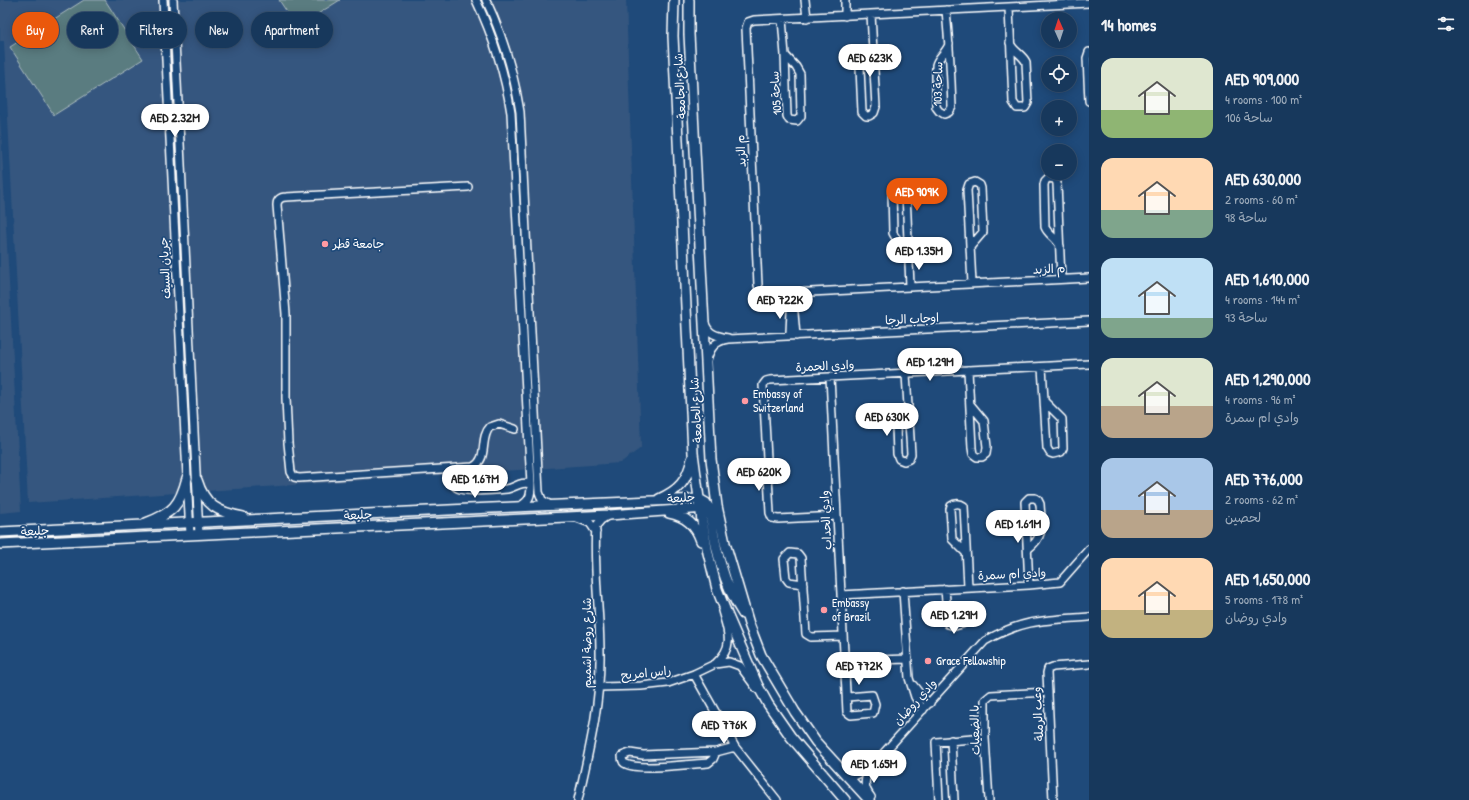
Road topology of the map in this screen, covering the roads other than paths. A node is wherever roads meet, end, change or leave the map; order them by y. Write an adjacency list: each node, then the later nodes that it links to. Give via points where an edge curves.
1 (163, 0): 25 (street, جريان السيف)
2 (173, 0): 24 (street, جريان السيف)
3 (476, 0): 55 (street, via 494,41 511,113)
4 (486, 0): 54 (street, via 510,64 520,112)
5 (674, 0): 52 (main road, شارع الجامعة, via 673,36)
6 (689, 0): 38 (main road, شارع الجامعة)
7 (805, 0): 17 (street)
8 (845, 0): 16 (street)
9 (988, 0): 13 (street)
10 (1074, 2): 11 (street, م الزبد); 12 (street, م الزبد)
11 (1089, 3)
12 (1008, 8): 13 (street, م الزبد); 19 (street)
13 (988, 9): 14 (street, م الزبد)
14 (946, 10): 15 (street, م الزبد); 20 (street, ساحة 103)
15 (871, 14): 16 (street, م الزبد); 21 (street)
16 (845, 16): 17 (street, م الزبد)
17 (807, 18): 18 (street, م الزبد)
18 (782, 19): 23 (street, ساحة 105); 37 (street, م الزبد, via 750,21 746,28 759,288 767,294)
19 (1010, 43): 19 (street, via 1026,62 1028,102 1022,109 1017,108 1013,102)
20 (949, 44): 20 (street, ساحة 103, via 936,65 936,107 944,114 952,107)
21 (873, 50): 21 (street, via 876,107 874,113 869,116 862,112 860,68)
22 (1089, 52): 26 (street)
23 (785, 55): 23 (street, ساحة 105, via 787,116 789,120 797,121 801,116 800,74)
24 (178, 73): 25 (street, via 170,69); 28 (street, جريان السيف)
25 (166, 74): 27 (street, جريان السيف)
26 (1089, 101)
27 (170, 150): 28 (street); 56 (street, جريان السيف)
28 (180, 150): 57 (street, جريان السيف)
29 (468, 187): 53 (street, via 286,197 279,199 277,203 286,314 288,444 293,476 299,478)
30 (971, 246): 30 (street, via 981,236 984,228 981,188 975,182 967,188); 35 (street)
31 (1060, 246): 31 (street, via 1057,184 1054,179 1048,178 1044,185 1045,227); 34 (street)
32 (910, 256): 32 (street, via 906,191 903,187 897,186 892,192 893,232); 36 (street)
33 (1089, 278): 34 (street, م الزبد)
34 (1061, 279): 35 (street, م الزبد)
35 (972, 283): 36 (street, م الزبد)
36 (910, 286): 37 (street, م الزبد)
37 (791, 293): 40 (street, via 790,315)
38 (703, 311): 41 (street, اوجاب الرجا, via 706,326 713,334); 44 (main road, شارع الجامعة)
39 (1089, 321): 40 (street, اوجاب الرجا)
40 (793, 336): 41 (street, اوجاب الرجا)
41 (736, 338): 44 (street, اوجاب الرجا, via 714,345 709,353)
42 (1089, 364): 43 (street, وادي الحمرة)
43 (1042, 367): 45 (street, وادي الحمرة); 48 (street)
44 (706, 369): 60 (main road, شارع الجامعة, via 711,459)
45 (968, 370): 46 (street, وادي الحمرة); 49 (street)
46 (906, 374): 47 (street, وادي الحمرة); 50 (street)
47 (830, 377): 66 (street, وادي الحداب); 66 (street, وادي الحمرة, via 770,380 763,385 772,518)
48 (1045, 402): 48 (street, via 1062,419 1063,448 1056,454 1050,453 1047,448)
49 (970, 404): 49 (street, via 984,421 987,447 982,458 973,454)
50 (908, 408): 50 (street, via 896,426 898,459 904,461 909,459 911,454)
51 (515, 429): 53 (street, via 499,424 490,427 486,432 478,464 473,467)
52 (693, 453): 59 (main road, via 684,481 674,492); 60 (main road, شارع الجامعة)
53 (452, 469): 58 (street, via 454,484 462,490 506,489 523,483)
54 (539, 475): 55 (street); 61 (street, via 540,498)
55 (530, 476): 58 (street)
56 (187, 478): 69 (main road, via 176,506 159,518); 70 (street, جريان السيف)
57 (197, 480): 68 (main road, via 199,490 210,504 224,512); 70 (street, جريان السيف)
58 (531, 484): 62 (street, via 529,500)
59 (654, 501): 60 (main road, جليعة); 61 (main road, جليعة)
60 (706, 505): 63 (main road, جليعة); 76 (main road, شارع الجامعة); 104 (main road, شارع الجامعة, via 725,542 749,624 761,655 816,742)
61 (552, 506): 62 (main road, جليعة)
62 (517, 508): 65 (main road, جليعة)
63 (658, 511): 64 (main road, جليعة); 76 (main road, via 675,514 691,523)
64 (609, 515): 67 (main road, جليعة); 72 (street, via 598,523)
65 (314, 516): 68 (main road, جليعة); 70 (main road, via 307,522)
66 (837, 516): 84 (street, وادي الحداب)
67 (571, 517): 70 (main road, جليعة); 72 (street, via 590,523)
68 (254, 519): 70 (main road, جليعة)
69 (137, 526): 70 (main road, جليعة); 71 (main road, جليعة)
70 (195, 528): 73 (main road, جليعة, via 38,543)
71 (0, 532)
72 (596, 532): 94 (street, شارع روضة اشميم)
73 (0, 544)
74 (1028, 549): 74 (street, via 1042,530 1040,504 1035,498 1029,498 1025,502); 79 (street)
75 (1089, 549): 79 (street, وادي ام سمرة, via 1060,582)
76 (708, 553): 82 (main road, شارع الجامعة)
77 (966, 553): 77 (street, via 952,539 950,509 954,504 964,506); 80 (street)
78 (803, 584): 87 (street, via 807,636)
79 (1029, 585): 80 (street, وادي ام سمرة)
80 (968, 588): 81 (street, وادي ام سمرة)
81 (945, 589): 83 (street, وادي ام سمرة); 85 (street)
82 (717, 590): 90 (street, راس امريح, via 729,644 726,653); 96 (main road, شارع الجامعة)
83 (903, 591): 84 (street, وادي ام سمرة); 88 (street)
84 (841, 595): 87 (street, وادي الحداب)
85 (947, 610)
86 (1089, 617): 98 (street, وادي روضان, via 1038,620 1001,632 985,641)
87 (844, 636): 89 (street, وادي الحداب)
88 (908, 659): 89 (street); 93 (street)
89 (845, 661): 97 (street, وادي الحداب)
90 (714, 664): 92 (street, راس امريح); 96 (street, راس امريح, via 729,662 740,666)
91 (1089, 664): 95 (street, وعب الرملة, via 1048,669)
92 (694, 674): 94 (street, راس امريح, via 655,685); 102 (street)
93 (909, 678): 98 (street, via 916,691); 99 (street, via 915,697)
94 (599, 687): 106 (street, شارع روضة اشميم, via 594,729)
95 (1048, 692): 100 (street, با الضعيات, via 987,697 984,703); 114 (street, وعب الرملة)
96 (765, 697): 108 (main road, شارع الجامعة, via 791,737)
97 (847, 697)
98 (930, 703): 99 (street, وادي روضان)
99 (923, 710): 105 (street, وادي روضان)
100 (985, 738): 101 (street); 113 (street, با الضعيات)
101 (951, 740): 111 (street, via 936,742); 112 (street)
102 (735, 747): 103 (street); 107 (street)
103 (716, 752): 103 (street, via 643,755 630,753 622,756 622,761 640,768 708,763)
104 (832, 760): 105 (street, وادي روضان, via 854,776); 109 (main road, شارع الجامعة)
105 (870, 768): 110 (street, وادي روضان, via 865,787)
106 (578, 800)
107 (776, 800)
108 (845, 800)
109 (869, 800)
110 (873, 800)
111 (939, 800)
112 (954, 800)
113 (989, 800)
114 (1053, 800)

